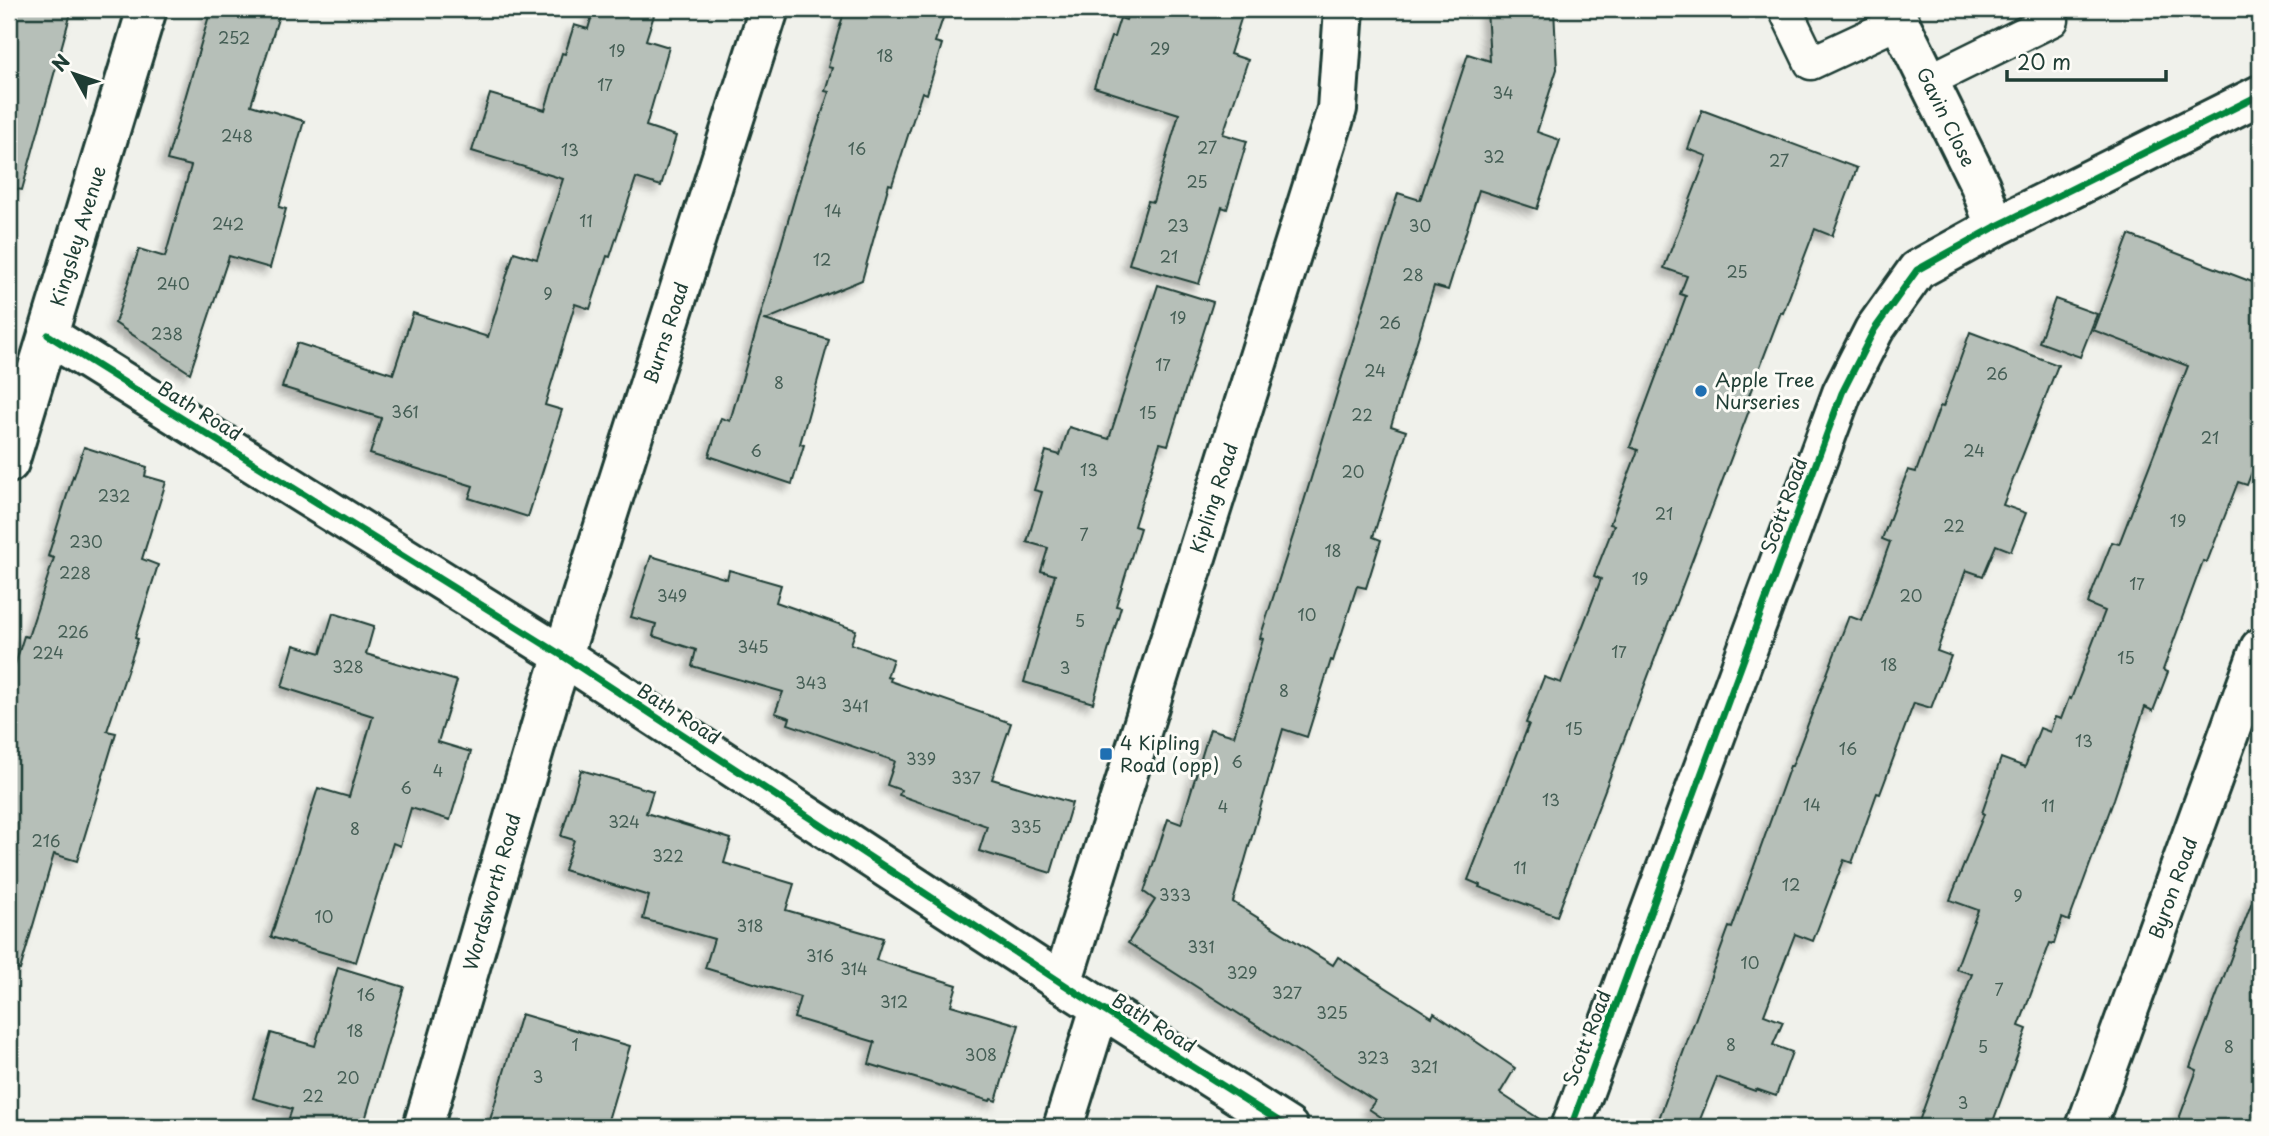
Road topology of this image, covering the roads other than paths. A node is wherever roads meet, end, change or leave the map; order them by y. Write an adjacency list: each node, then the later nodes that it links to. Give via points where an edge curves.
1 (147, 9): 10 (street, Kingsley Avenue)
2 (769, 9): 13 (street, Burns Road)
3 (1345, 9): 14 (street, Kipling Road, via 1337,109)
4 (1786, 11): 5 (lane, via 1811,63)
5 (1896, 15): 7 (street, Gavin Close)
6 (2052, 20): 7 (lane)
7 (1928, 80): 9 (street, Gavin Close)
8 (2260, 95): 9 (street, Scott Road)
9 (1996, 227): 19 (street, Scott Road, via 1917,270 1874,330 1842,393)
10 (48, 335): 11 (street, Kingsley Avenue); 13 (street, Bath Road)
11 (9, 463)
12 (2260, 648): 20 (street, Byron Road)
13 (563, 656): 14 (street, Bath Road); 16 (street, Wordsworth Road)
14 (1062, 983): 15 (street, Bath Road)
15 (1100, 1007): 17 (street); 18 (street, Bath Road)
16 (423, 1127)
17 (1063, 1127)
18 (1288, 1127)
19 (1571, 1127)
20 (2085, 1127)

